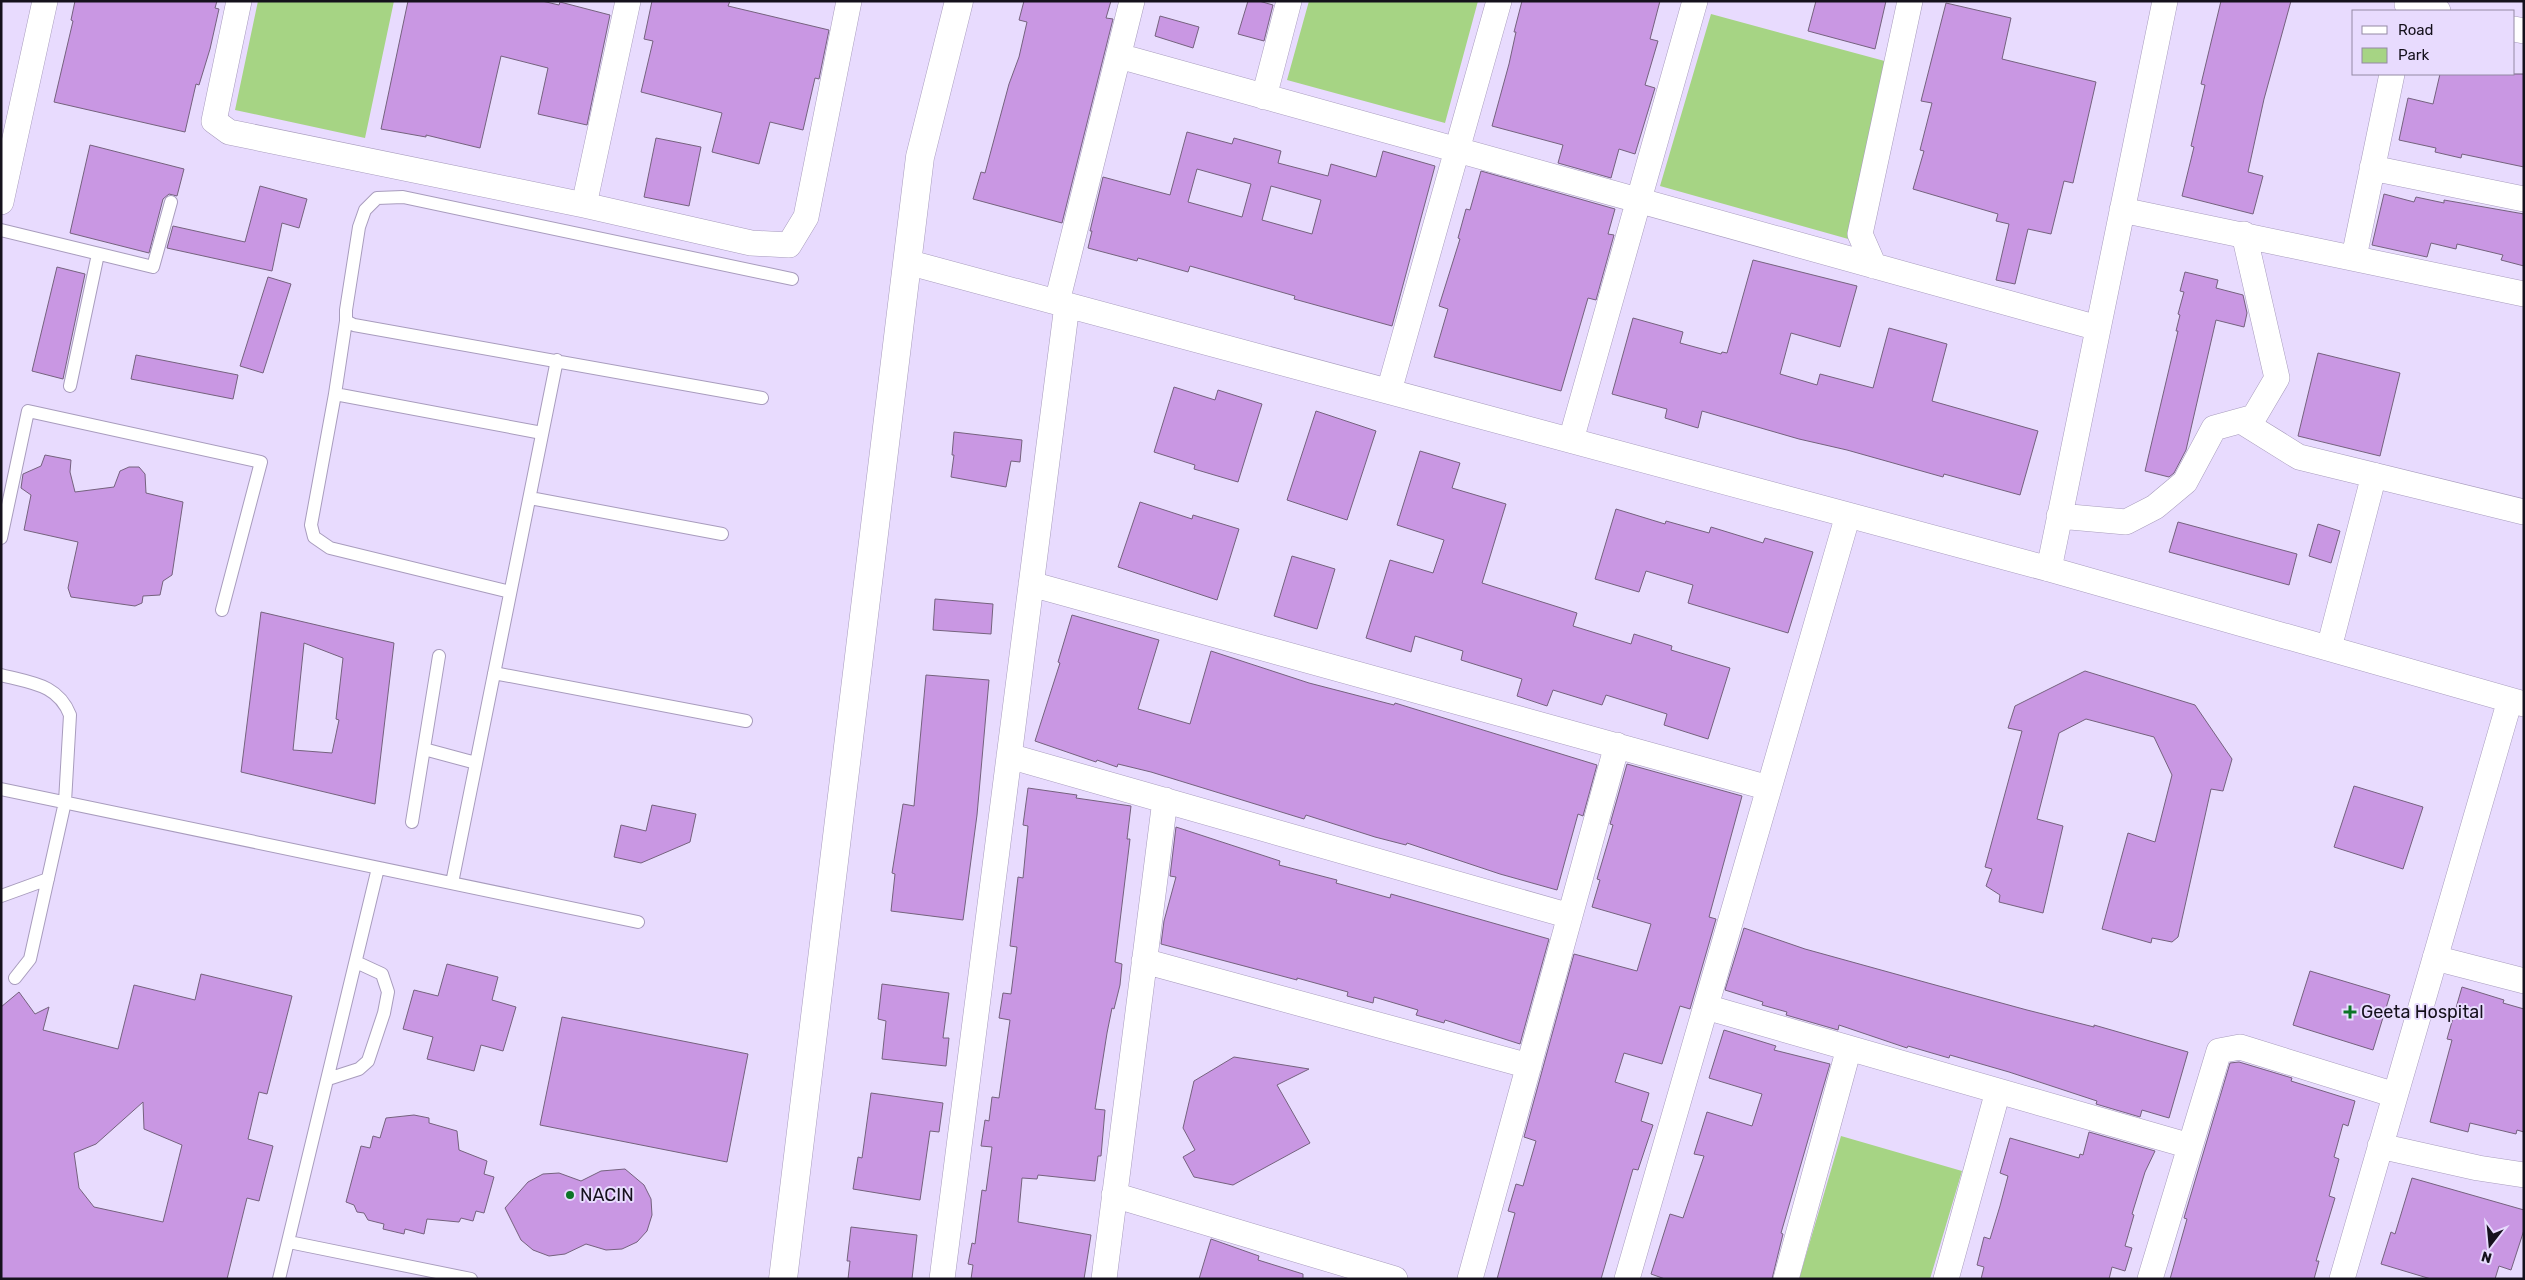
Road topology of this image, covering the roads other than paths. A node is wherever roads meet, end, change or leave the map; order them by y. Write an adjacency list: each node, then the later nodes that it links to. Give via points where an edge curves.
1 (45, 1): 21 (street)
2 (239, 1): 23 (street, via 214,121 220,127 230,132)
3 (628, 1): 23 (street)
4 (849, 1): 23 (street, via 806,217 788,245 750,243)
5 (959, 1): 29 (street, via 920,157)
6 (1132, 1): 14 (street)
7 (1289, 1): 16 (street)
8 (1499, 1): 17 (street)
9 (1695, 1): 20 (street)
10 (1910, 1): 30 (street, via 1860,234)
11 (2165, 1): 24 (street)
12 (2407, 5): 13 (street)
13 (2433, 10)
14 (1118, 56): 16 (street); 33 (street)
15 (2392, 75): 18 (street)
16 (1264, 97): 17 (street)
17 (1457, 150): 20 (street); 38 (street)
18 (2372, 168): 19 (street); 28 (street)
19 (2524, 200)
20 (1639, 201): 30 (street); 43 (street)
21 (1, 202)
22 (171, 202): 27 (lane, via 153,267)
23 (584, 205)
24 (2122, 210): 26 (street); 35 (street)
25 (1, 230): 27 (lane)
26 (2244, 234): 28 (street); 41 (street, via 2277,378 2254,417)
27 (98, 254): 37 (lane)
28 (2354, 257): 32 (street)
29 (907, 262): 33 (street); 94 (street)
30 (1874, 266): 35 (street)
31 (792, 279): 34 (lane, via 403,197 377,198 365,210 359,227)
32 (2524, 294)
33 (1062, 303): 38 (street); 52 (street)
34 (346, 321): 36 (lane, via 354,326); 39 (lane)
35 (2098, 328): 48 (street)
36 (557, 360): 40 (lane); 42 (lane)
37 (70, 386)
38 (1389, 391): 43 (street)
39 (335, 394): 42 (lane); 53 (lane, via 311,525 314,537 330,548)
40 (762, 398)
41 (2241, 421): 44 (street, via 2299,457); 48 (street, via 2214,428 2185,482 2155,507 2126,522)
42 (542, 433): 45 (lane)
43 (1571, 440): 47 (street)
44 (2374, 475): 46 (street); 55 (street)
45 (530, 498): 49 (lane); 53 (lane)
46 (2524, 512)
47 (1848, 514): 51 (street); 65 (street)
48 (2059, 516): 51 (street)
49 (722, 534)
50 (1, 538): 54 (lane, via 28,410 261,462)
51 (2048, 569): 55 (street)
52 (1031, 584): 61 (street); 63 (street)
53 (510, 592): 57 (lane)
54 (222, 610)
55 (2329, 648): 59 (street)
56 (439, 656): 62 (lane)
57 (494, 673): 60 (lane); 64 (lane)
58 (1, 675): 68 (lane, via 52,690 66,703 70,715)
59 (2517, 702): 76 (street)
60 (746, 722)
61 (1616, 745): 65 (street); 74 (street)
62 (424, 749): 64 (lane); 69 (lane)
63 (1009, 756): 67 (street); 95 (street)
64 (476, 763): 72 (lane)
65 (1769, 788): 81 (street)
66 (1, 789): 68 (lane)
67 (1164, 800): 74 (street); 77 (street)
68 (65, 802): 70 (lane); 71 (lane)
69 (412, 822)
70 (378, 868): 72 (lane); 78 (lane)
71 (48, 879): 73 (lane); 79 (lane, via 30,959)
72 (452, 883): 75 (lane)
73 (1, 896)
74 (1570, 916): 83 (street)
75 (638, 922)
76 (2435, 958): 80 (street); 86 (street)
77 (1144, 961): 83 (street); 90 (street)
78 (356, 962): 84 (lane); 84 (lane, via 382,974 388,992 384,1013 368,1060 359,1069)
79 (15, 978)
80 (2524, 981)
81 (1706, 1007): 82 (street); 99 (street)
82 (1848, 1048): 85 (street); 100 (street)
83 (1529, 1066): 98 (street)
84 (328, 1079): 91 (lane)
85 (1998, 1091): 87 (street); 101 (street)
86 (2395, 1095): 87 (street, via 2240,1047 2219,1051); 88 (street)
87 (2190, 1146): 102 (street)
88 (2380, 1146): 89 (street); 103 (street)
89 (2524, 1175)
90 (1114, 1195): 96 (street); 97 (street)
91 (290, 1242): 92 (lane); 93 (lane)
92 (279, 1279)
93 (471, 1279)
94 (783, 1279)
95 (942, 1279)
96 (1104, 1279)
97 (1395, 1279)
98 (1470, 1279)
99 (1627, 1279)
100 (1786, 1279)
101 (1946, 1279)
102 (2150, 1279)
103 (2342, 1279)

